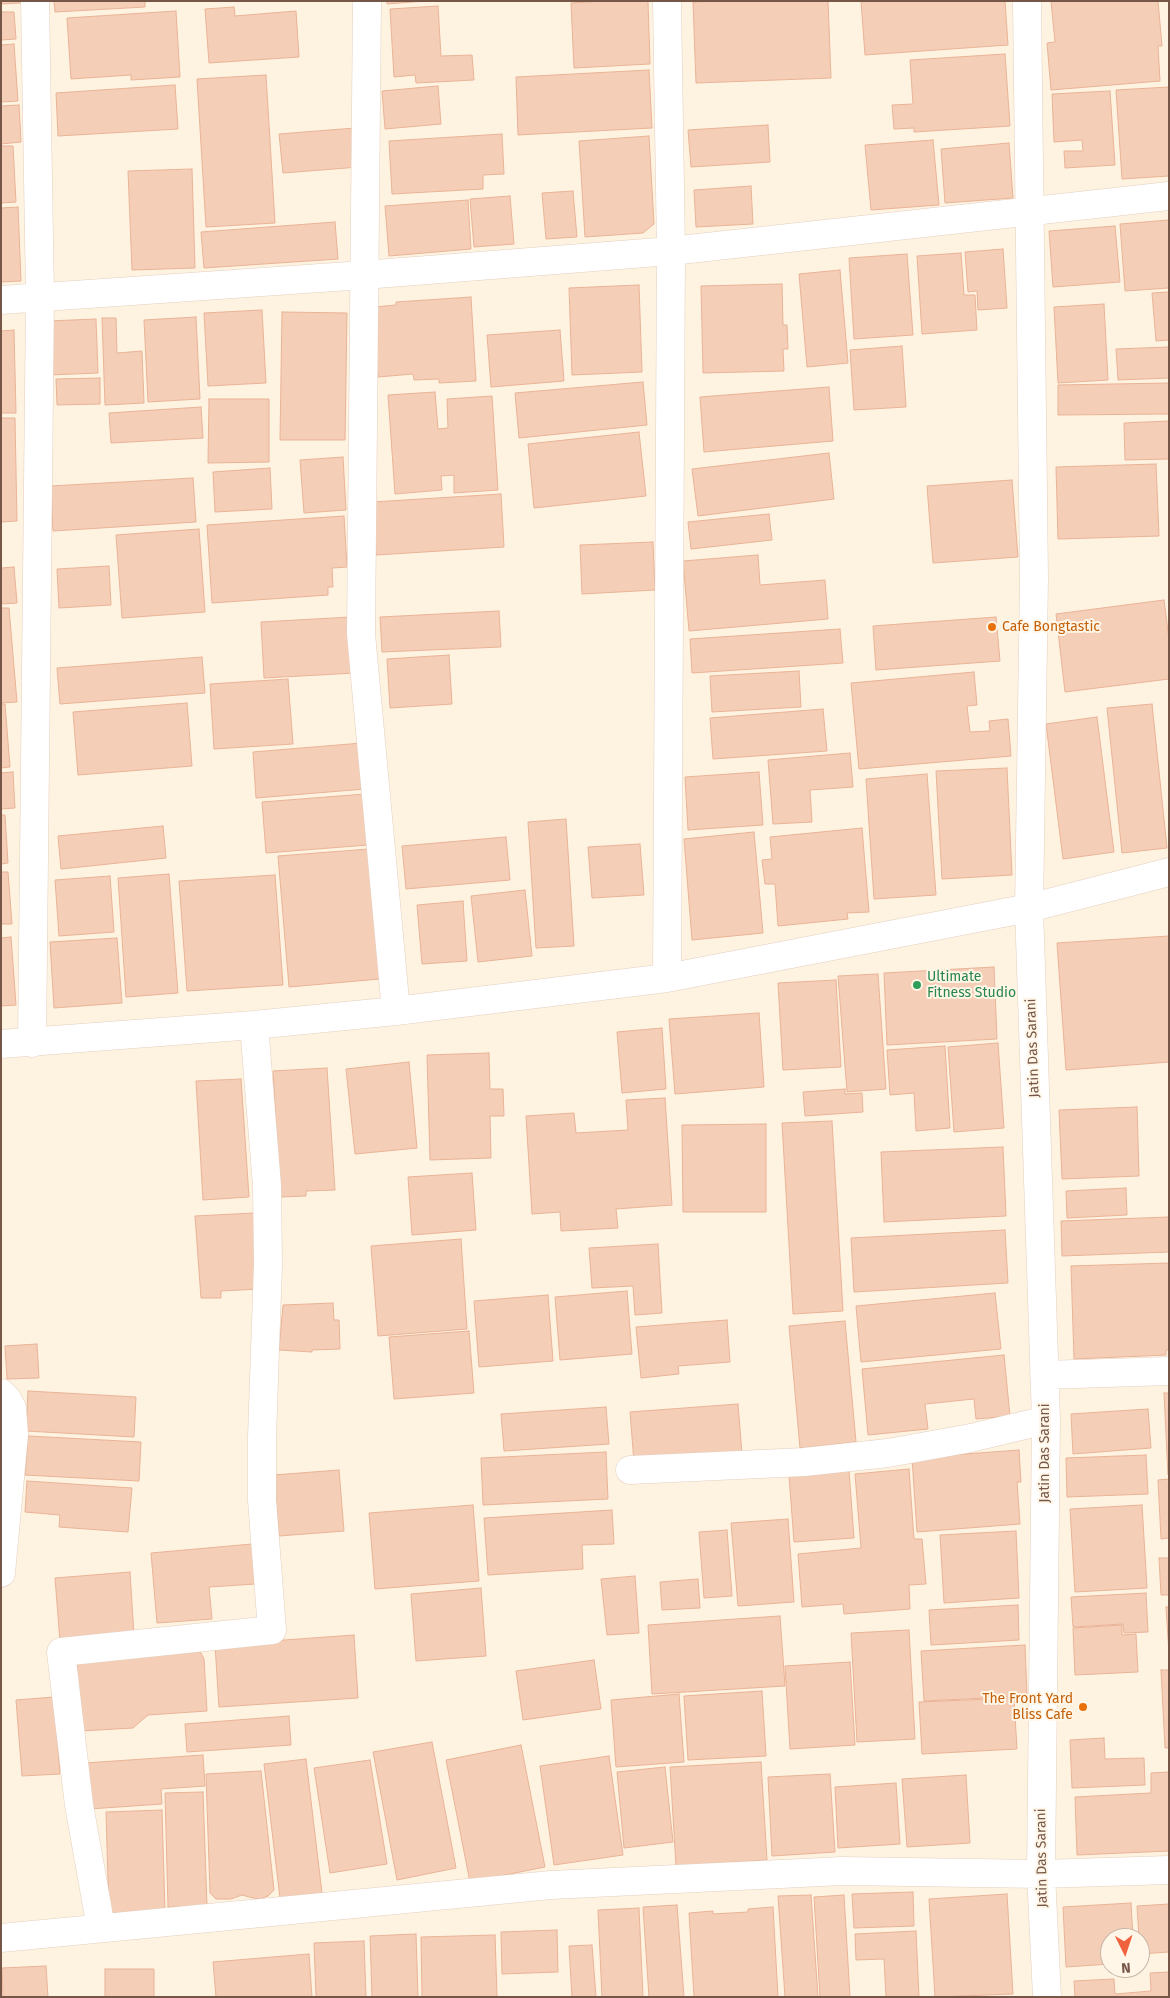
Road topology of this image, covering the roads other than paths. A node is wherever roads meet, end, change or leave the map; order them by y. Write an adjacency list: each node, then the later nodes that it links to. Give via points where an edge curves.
1 (36, 1): 9 (street)
2 (367, 1): 8 (street)
3 (668, 1): 7 (street)
4 (1027, 1): 6 (street, Jatin Das Sarani)
5 (1169, 196): 6 (street)
6 (1030, 212): 7 (street); 12 (street, Jatin Das Sarani, via 1034,578)
7 (671, 251): 8 (street); 13 (street)
8 (364, 275): 9 (street); 14 (street, via 362,634)
9 (40, 297): 10 (street); 16 (street)
10 (1, 300)
11 (1169, 872): 12 (street)
12 (1029, 908): 13 (street); 19 (street, Jatin Das Sarani)
13 (667, 978): 14 (street)
14 (396, 1011): 15 (street)
15 (254, 1025): 16 (street); 26 (street, via 267,1186 262,1500 272,1630 62,1652 79,1806)
16 (32, 1043): 17 (street)
17 (1, 1044)
18 (1169, 1372): 19 (street)
19 (1044, 1375): 21 (street, Jatin Das Sarani)
20 (1, 1393): 23 (street, via 12,1408 14,1435)
21 (1046, 1420): 22 (street, via 888,1453 804,1462); 25 (street, Jatin Das Sarani)
22 (630, 1470)
23 (1, 1573)
24 (1169, 1870): 25 (street)
25 (1041, 1874): 26 (street, via 843,1870 551,1885); 28 (street, Jatin Das Sarani)
26 (100, 1928): 27 (street)
27 (1, 1938)
28 (1047, 1997)

